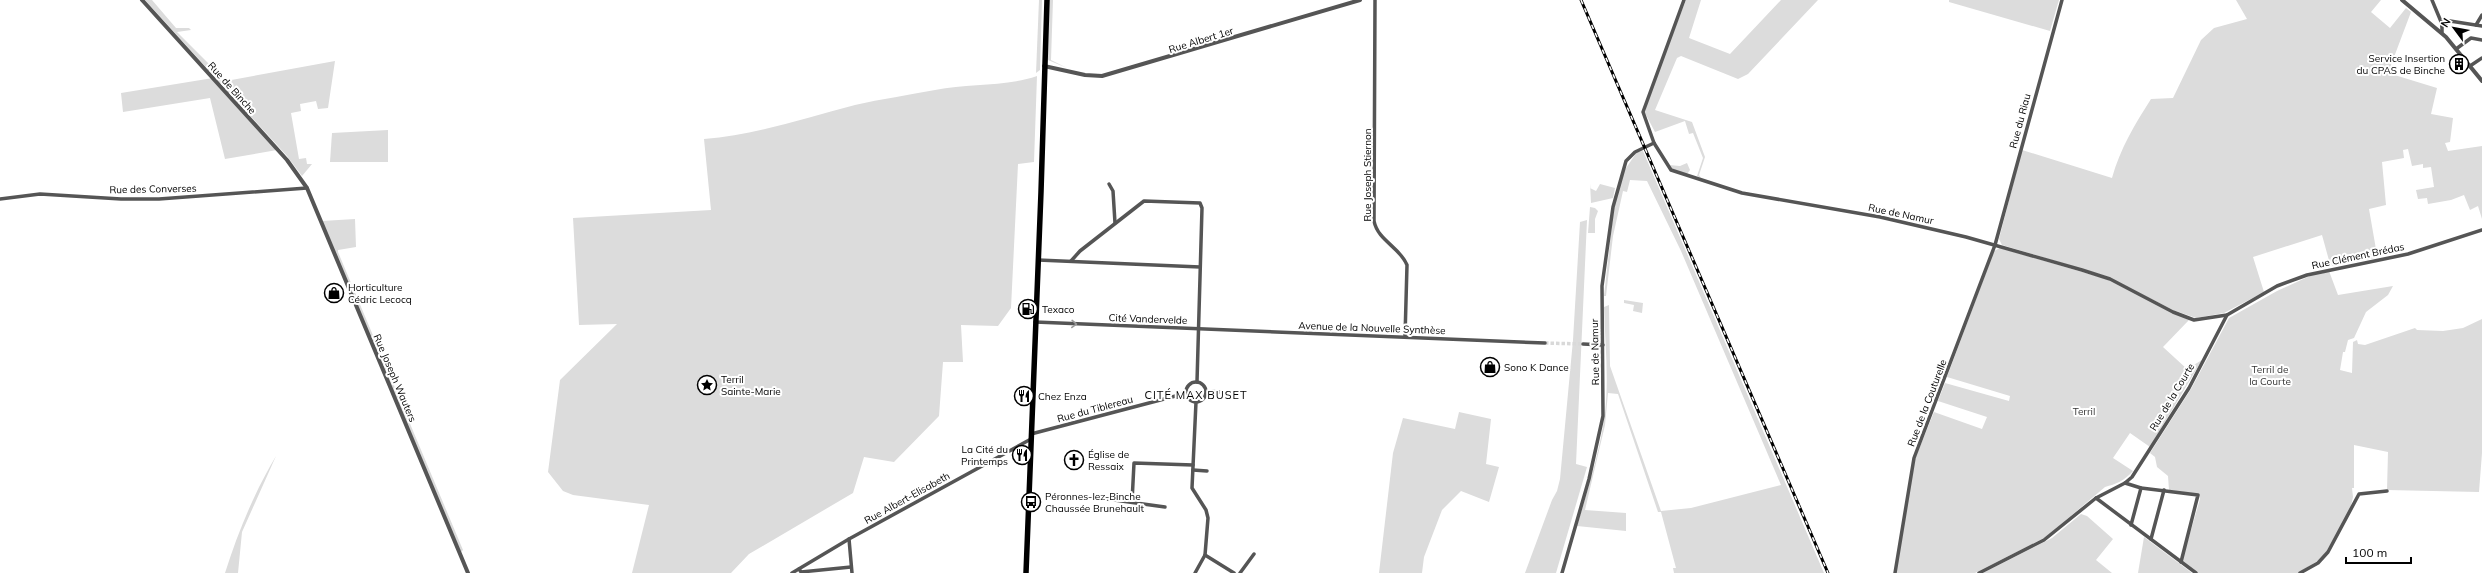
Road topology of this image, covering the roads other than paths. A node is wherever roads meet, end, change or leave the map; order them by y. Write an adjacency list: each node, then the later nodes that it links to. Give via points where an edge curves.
1 (142, 0): 22 (street, Rue de Binche, via 287,160)
2 (1047, 0): 18 (main road)
3 (1360, 0): 18 (street, Rue Albert 1er, via 1102,76 1085,76)
4 (1375, 0): 33 (street, Rue Joseph Stiernon, via 1374,221 1378,233 1407,265)
5 (1684, 0): 20 (street, Rue de Namur, via 1644,107)
6 (2062, 0): 26 (street, Rue du Riau)
7 (2402, 0): 13 (street)
8 (2432, 0): 11 (street)
9 (2482, 15): 10 (street)
10 (2476, 25): 11 (street, via 2450,21); 12 (street)
11 (2442, 26): 13 (street)
12 (2482, 26)
13 (2442, 32): 15 (street)
14 (2482, 40): 15 (street, via 2471,38)
15 (2456, 49): 17 (street)
16 (2482, 58): 17 (street)
17 (2470, 66): 19 (street)
18 (1044, 68): 27 (main road)
19 (2482, 81)
20 (1654, 143): 26 (street, Rue de Namur, via 1671,170 1728,189 1775,200 1880,217); 36 (street, Rue de Namur, via 1629,157 1617,188 1610,220 1602,286)
21 (1109, 184): 24 (street, via 1113,191)
22 (307, 188): 23 (street, Rue des Converses, via 159,199 40,194); 62 (street, Rue Joseph Wauters)
23 (0, 199)
24 (1115, 223): 28 (street, Cité Vandervelde); 29 (street, Cité Vandervelde, via 1144,201 1198,202 1202,208)
25 (2482, 231): 30 (street, Rue Clément Brédas, via 2408,254 2307,275 2277,286)
26 (1995, 245): 30 (street, Rue Clément Brédas, via 2110,279 2173,312 2194,320); 70 (street, Rue de la Couturelle, via 1914,458)
27 (1038, 260): 28 (street); 31 (main road)
28 (1071, 261): 29 (street)
29 (1200, 267): 32 (street, Cité Vandervelde)
30 (2227, 315): 46 (street, Rue de la Courte, via 2189,388 2138,469)
31 (1035, 322): 32 (street, Cité Vandervelde, one-way to 32); 42 (main road)
32 (1198, 329): 33 (street, Avenue de la Nouvelle Synthèse); 37 (street)
33 (1405, 337): 34 (street, Avenue de la Nouvelle Synthèse)
34 (1545, 343)
35 (1582, 344): 36 (street)
36 (1603, 345): 69 (street, Rue de Namur, via 1604,391 1601,428)
37 (1197, 382): 38 (street, via 1202,384); 40 (street, via 1189,385)
38 (1206, 391): 39 (street); 41 (street, via 1204,397)
39 (1220, 392)
40 (1187, 393): 41 (street, via 1190,399); 42 (street, Rue du Tiblereau)
41 (1196, 402): 43 (street)
42 (1031, 437): 55 (street, Rue Albert-Elisabeth); 65 (main road)
43 (1193, 465): 44 (street); 52 (street, via 1134,463)
44 (1193, 470): 45 (street); 58 (street, via 1193,493 1208,514)
45 (1207, 471)
46 (2125, 483): 47 (street); 50 (street, Rue de la Courte)
47 (2141, 488): 48 (street); 54 (street)
48 (2164, 490): 56 (street); 59 (street, via 2194,493 2199,497)
49 (2387, 491): 73 (street, via 2358,494 2348,518 2328,552 2318,563)
50 (2096, 498): 54 (street); 71 (street, Rue de la Courte, via 2044,540)
51 (1107, 499): 52 (street)
52 (1132, 502): 53 (street)
53 (1165, 507)
54 (2131, 525): 56 (street)
55 (849, 539): 60 (street); 61 (street, Rue Albert-Elisabeth)
56 (2151, 539): 59 (street)
57 (1254, 554): 68 (street)
58 (1206, 556): 66 (street); 67 (street)
59 (2181, 562): 72 (street)
60 (851, 567): 61 (street, via 801,572); 64 (street)
61 (799, 568): 63 (street, Rue Albert-Elisabeth)
62 (468, 573)
63 (792, 573)
64 (852, 573)
65 (1026, 573)
66 (1195, 573)
67 (1234, 573)
68 (1240, 573)
69 (1562, 573)
70 (1895, 573)
71 (1980, 573)
72 (2196, 573)
73 (2300, 573)

